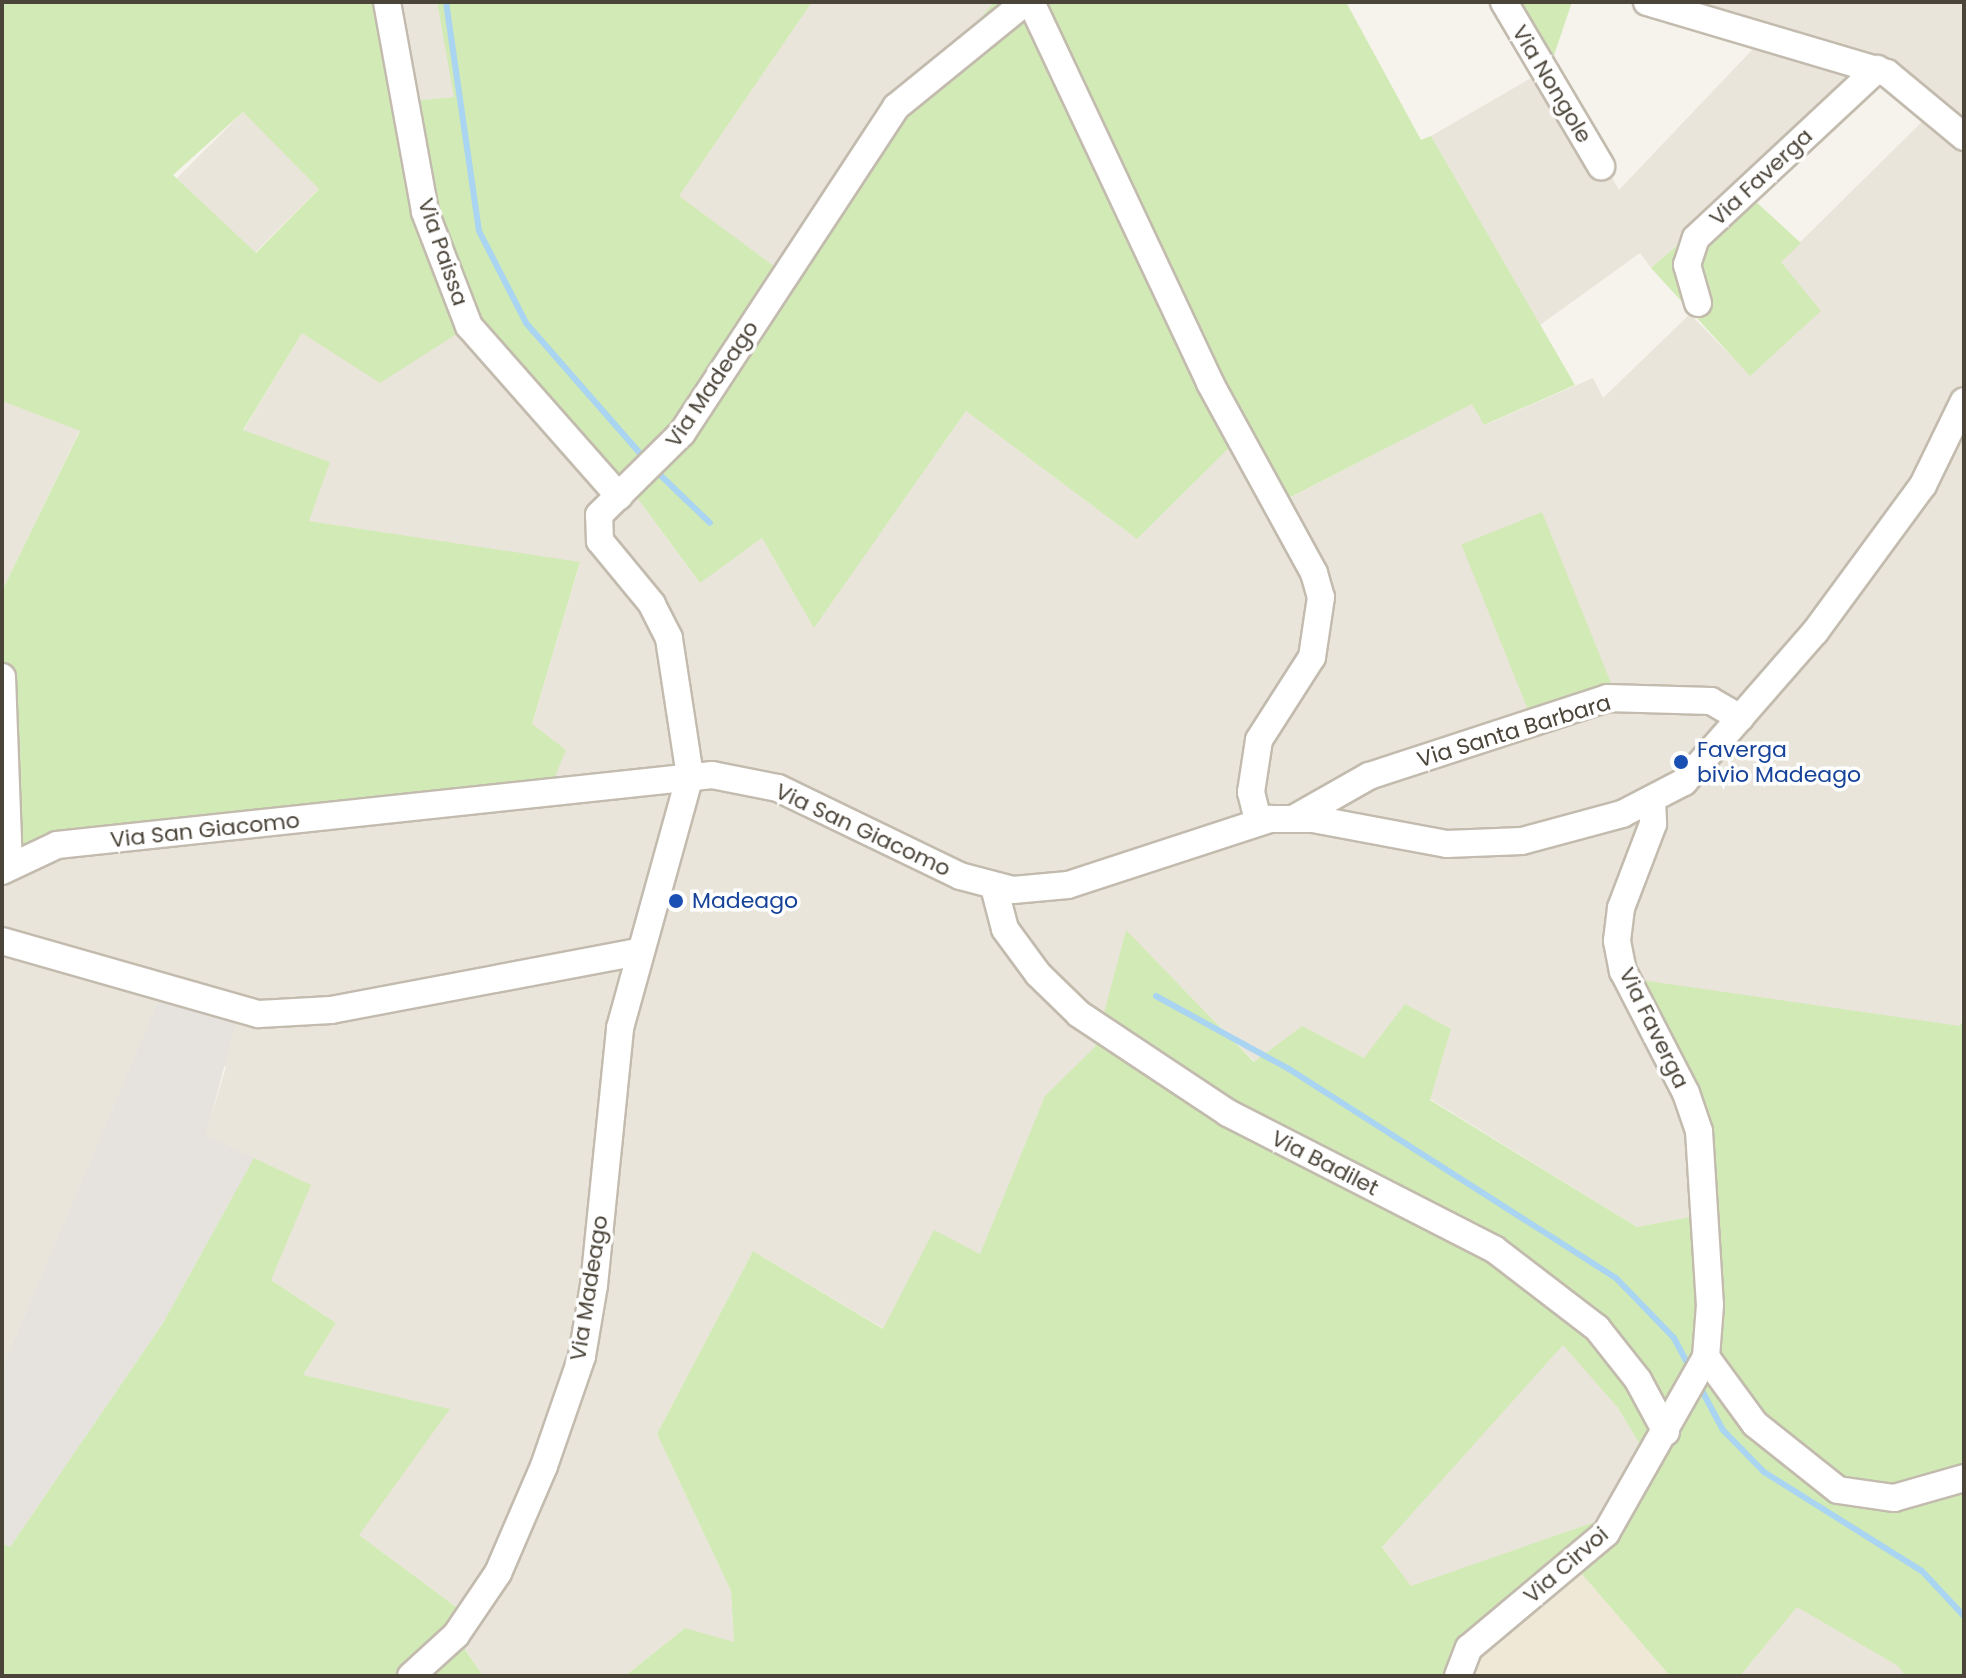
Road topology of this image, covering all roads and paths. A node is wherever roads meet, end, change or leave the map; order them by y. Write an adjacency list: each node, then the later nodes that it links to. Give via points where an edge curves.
1 (387, 2): 10 (street, Via Paissa, via 425,212 469,326)
2 (1028, 2): 10 (street, Via Madeago, via 896,107 682,433); 16 (street, via 1210,383 1314,573 1321,597 1312,657 1259,740 1251,792)
3 (1504, 2): 7 (street, Via Nongole)
4 (1647, 2): 5 (street)
5 (1877, 69): 6 (street, via 1906,85); 8 (street, Via Faverga, via 1696,238 1687,265)
6 (1964, 137)
7 (1601, 166)
8 (1698, 303)
9 (1964, 401): 12 (street, via 1923,485 1815,632)
10 (619, 496): 13 (street, Via Madeago, via 599,515 598,535 666,629)
11 (2, 677): 17 (street)
12 (1740, 718): 14 (street, via 1684,782); 15 (street, Via Santa Barbara, via 1711,701 1607,698 1369,776)
13 (690, 776): 17 (street, Via San Giacomo, via 57,845); 18 (street, Via San Giacomo, via 734,777 778,788); 20 (street, Via Madeago)
14 (1652, 802): 15 (street, Via San Giacomo, via 1536,837 1484,846); 21 (street, Via Faverga, via 1655,816 1621,908 1617,941 1623,971 1686,1093 1699,1131 1710,1305)
15 (1295, 818): 16 (street, Via San Giacomo)
16 (1258, 821): 18 (street, Via San Giacomo, via 1060,887)
17 (6, 868)
18 (994, 887): 22 (street, Via Badilet, via 1005,929 1038,974 1079,1014 1228,1113 1494,1249 1597,1328 1638,1380)
19 (2, 941): 20 (street, via 259,1014 331,1010)
20 (639, 952): 24 (street, Via Madeago, via 620,1028 582,1356 544,1466 498,1573 456,1635)
21 (1706, 1357): 22 (street, Via Cirvoi); 23 (street, via 1755,1424 1838,1490 1894,1498)
22 (1666, 1432): 25 (street, Via Cirvoi, via 1606,1533 1469,1648)
23 (1964, 1478)
24 (411, 1676)
25 (1458, 1676)

